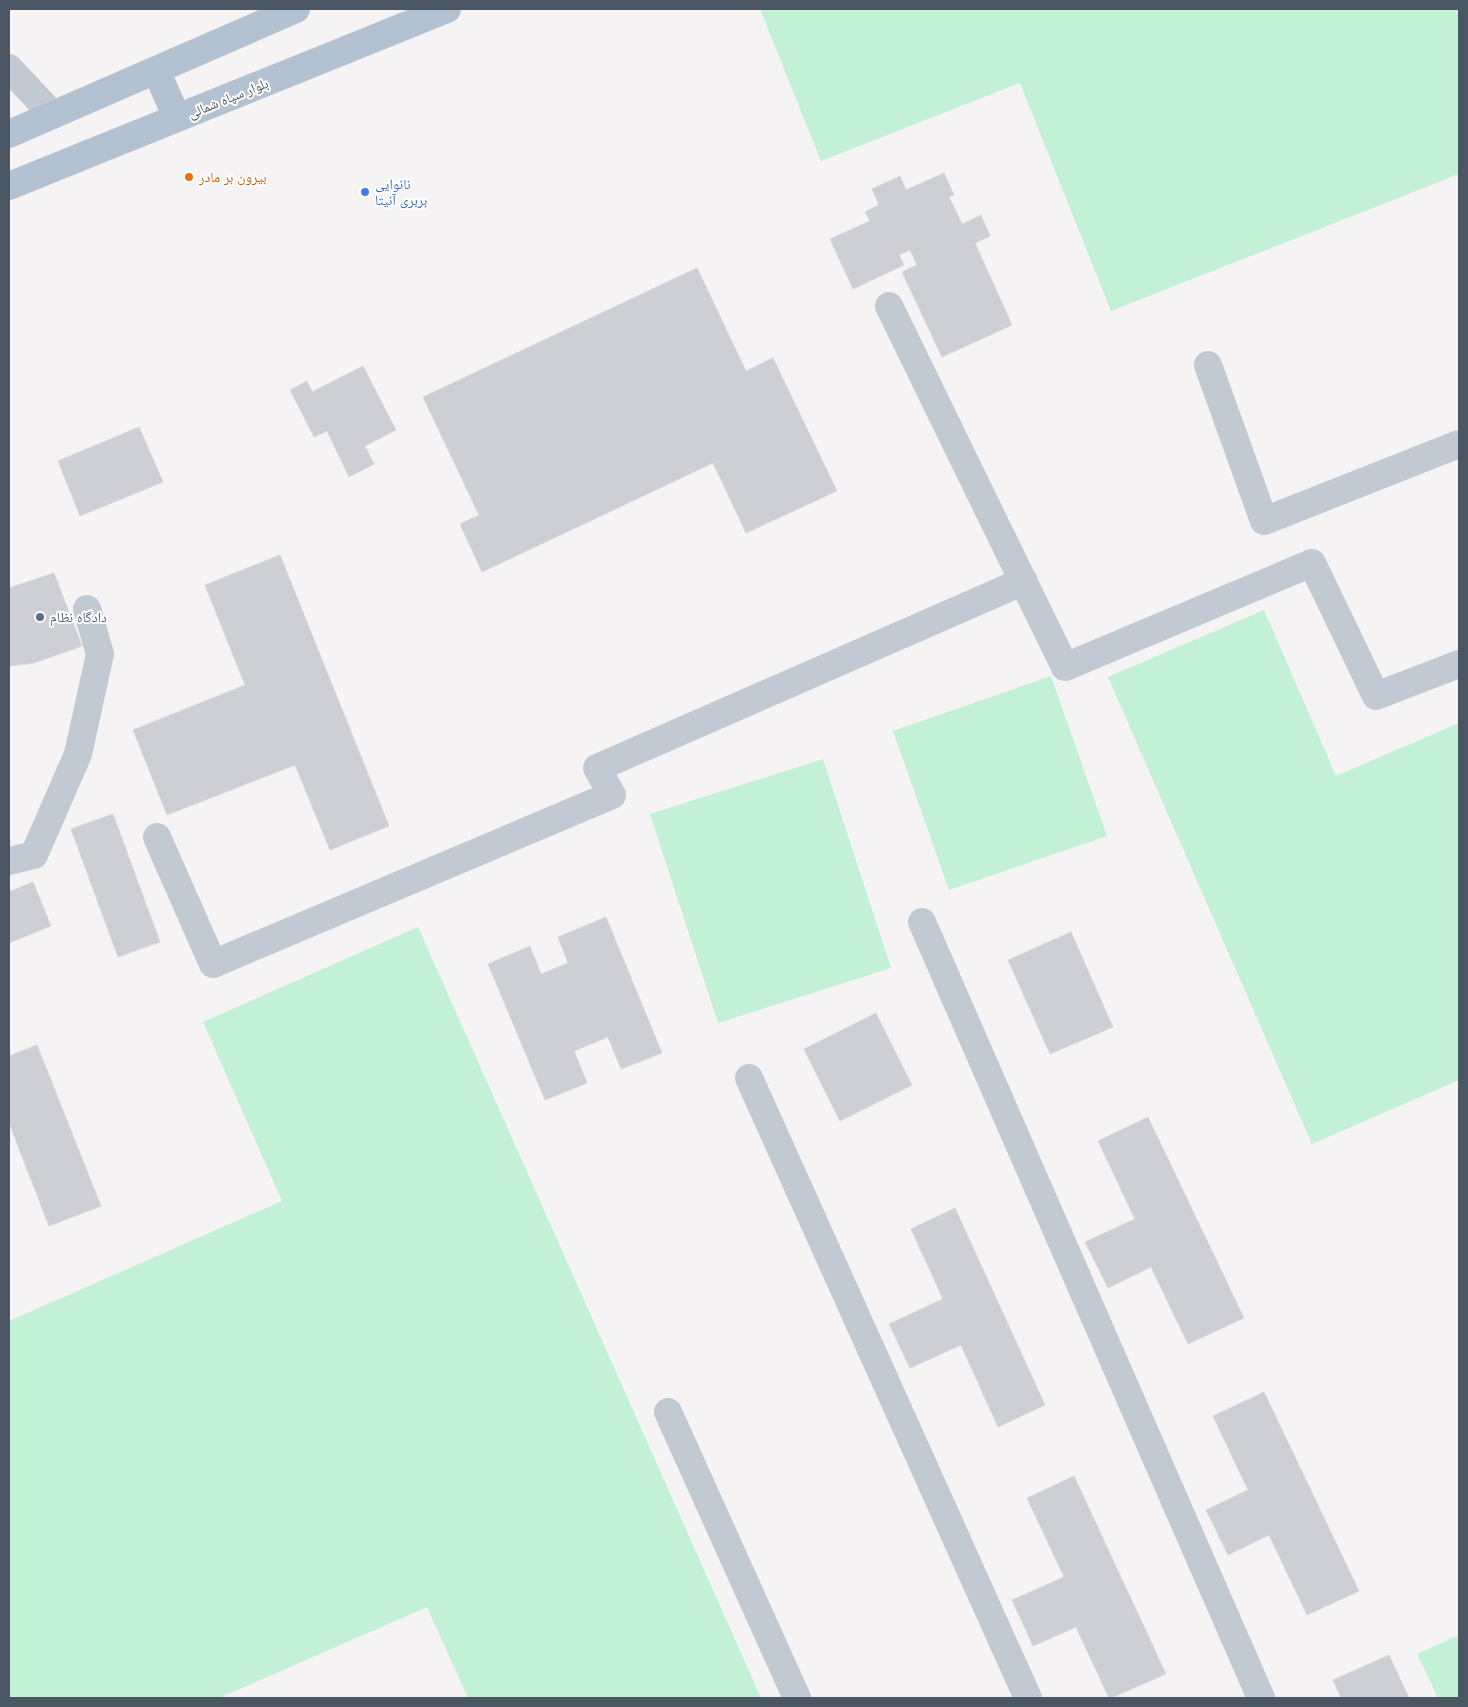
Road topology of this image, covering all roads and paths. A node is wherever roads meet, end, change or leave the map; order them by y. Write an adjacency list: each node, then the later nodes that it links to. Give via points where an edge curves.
1 (296, 9): 4 (main road)
2 (448, 9): 6 (main road, بلوار سپاه شمالی)
3 (9, 68): 5 (street)
4 (156, 70): 5 (main road); 6 (main road)
5 (53, 115): 7 (main road)
6 (177, 118): 8 (main road, بلوار سپاه شمالی)
7 (9, 134)
8 (9, 186)
9 (889, 306): 12 (street)
10 (1208, 365): 11 (street, via 1264,522)
11 (1459, 444)
12 (1024, 580): 14 (street, via 1065,667 1312,563 1376,696); 15 (street, via 597,768 612,795 213,964)
13 (88, 610): 16 (street, via 100,654 78,754 34,855)
14 (1459, 664)
15 (157, 836)
16 (9, 861)
17 (922, 922): 22 (street)
18 (749, 1078): 21 (street)
19 (668, 1412): 20 (street)
20 (797, 1698)
21 (1028, 1698)
22 (1261, 1698)

